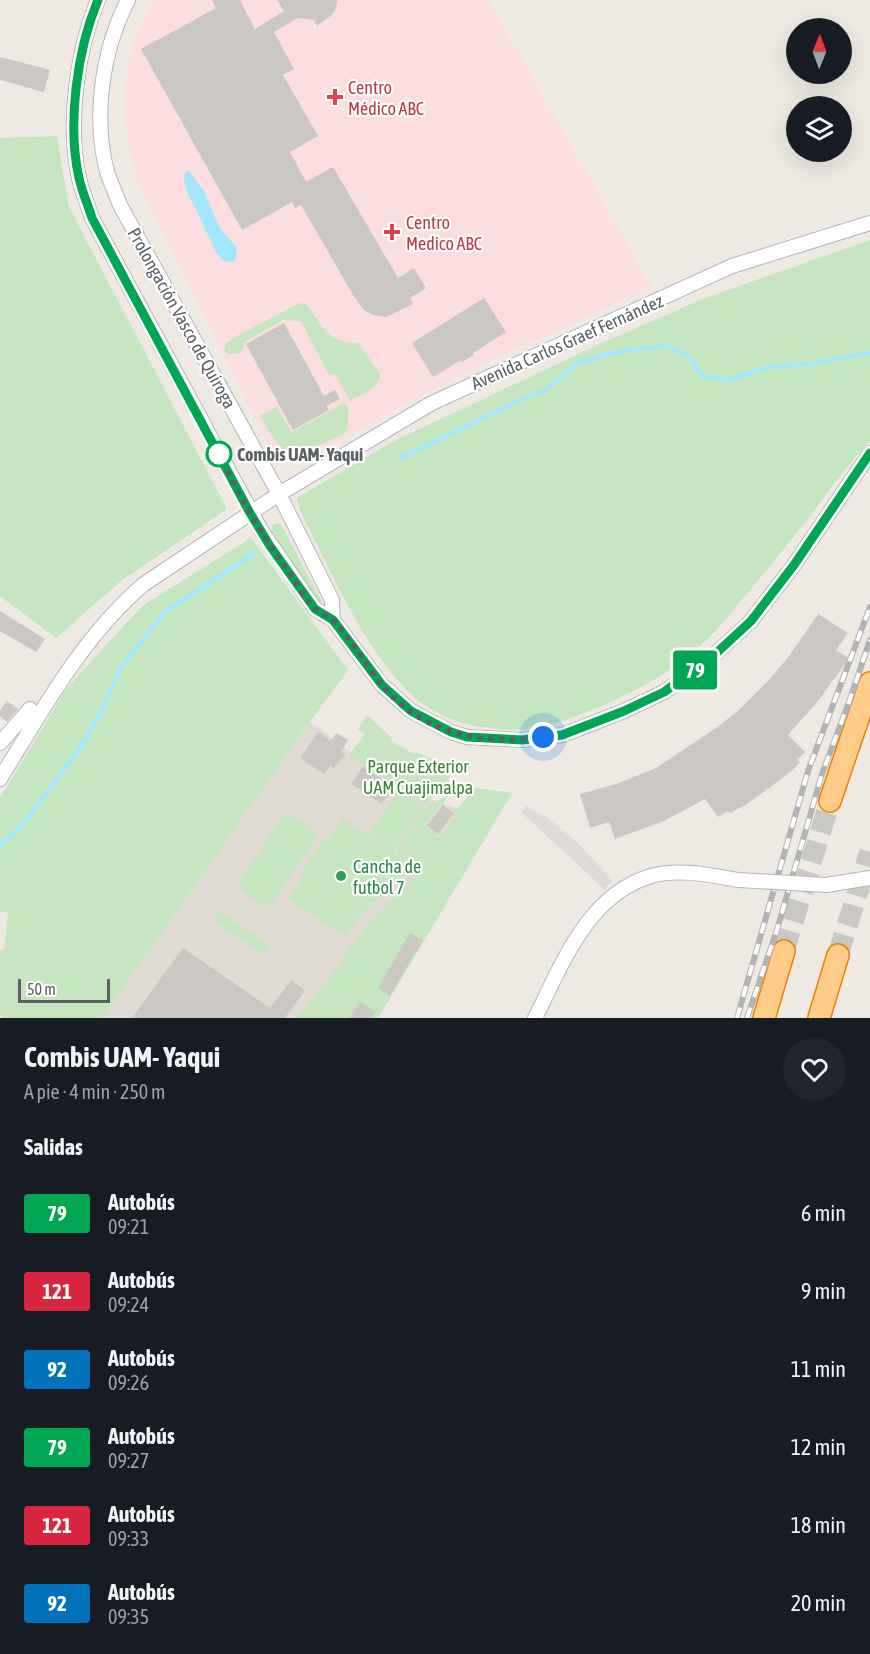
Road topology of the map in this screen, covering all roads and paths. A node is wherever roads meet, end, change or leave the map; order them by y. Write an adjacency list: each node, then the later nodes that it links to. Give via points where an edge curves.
1 (98, 0): 6 (street, Prolongación Vasco de Quiroga, via 82,51 75,95 79,177 92,218)
2 (128, 0): 5 (street, Prolongación Vasco de Quiroga, via 115,26 101,95 108,174 120,205)
3 (870, 223): 5 (street, Avenida Carlos Graef Fernández, via 732,266 432,403)
4 (870, 453): 7 (street, Prolongación Vasco de Quiroga, via 751,621 711,658 664,692 562,735 497,740 467,737 434,724 411,711 382,685)
5 (279, 494): 6 (street, Avenida Carlos Graef Fernández); 7 (street, Prolongación Vasco de Quiroga, via 332,600)
6 (250, 513): 7 (street, Prolongación Vasco de Quiroga, via 315,609); 11 (street, Avenida Carlos Graef Fernández, via 124,601 70,668)
7 (333, 620)
8 (870, 683): 12 (highway)
9 (30, 709): 10 (street)
10 (0, 743)
11 (0, 779)
12 (830, 801)
13 (870, 878): 16 (street, bridge, via 826,885 683,873 652,876 601,905 575,939)
14 (784, 951): 17 (highway)
15 (838, 955): 18 (highway)
16 (535, 1018)
17 (764, 1018)
18 (819, 1018)

